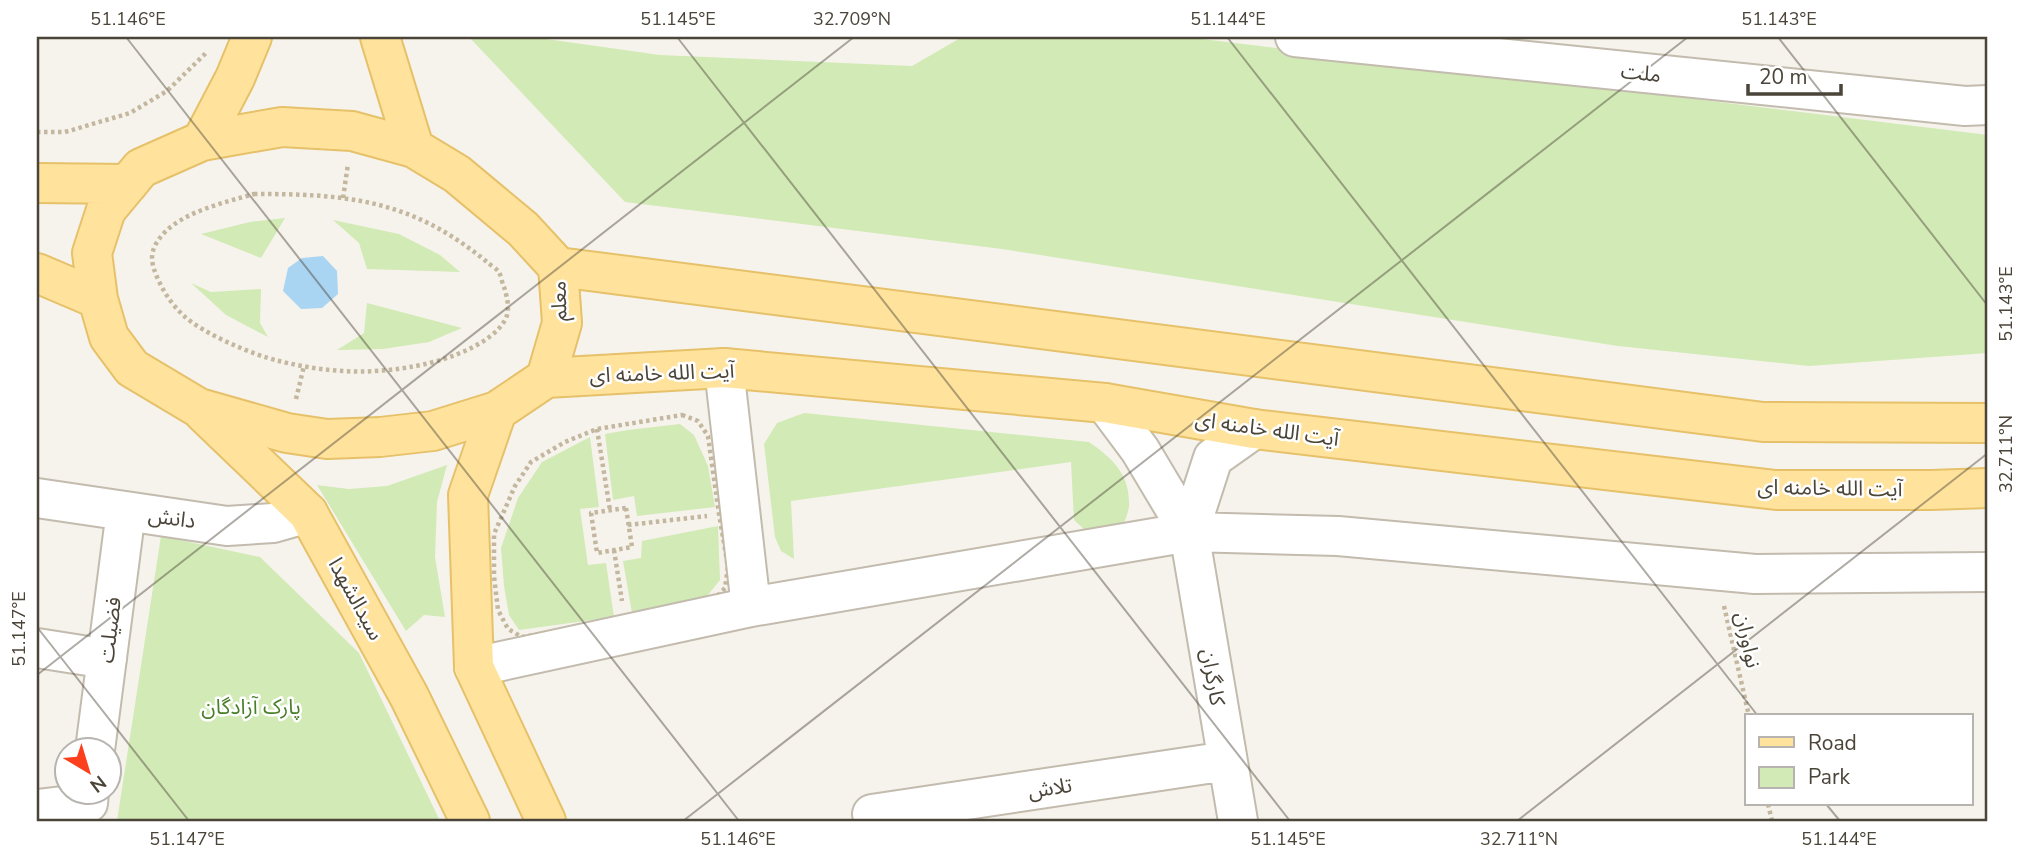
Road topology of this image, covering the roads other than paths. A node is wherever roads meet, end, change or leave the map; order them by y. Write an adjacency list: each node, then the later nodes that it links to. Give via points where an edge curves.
1 (252, 37): 5 (main road)
2 (380, 37): 6 (main road)
3 (1295, 37): 4 (street, ملت)
4 (1988, 105)
5 (202, 141): 6 (main road, معلم, via 282,127 352,131); 8 (main road, معلم, via 141,168)
6 (414, 148): 9 (main road, معلم, via 457,174 523,229)
7 (37, 183): 8 (main road)
8 (128, 184): 11 (main road, معلم, via 106,210 92,253)
9 (558, 267): 13 (main road, معلم, via 562,323); 17 (main road, via 1763,422)
10 (37, 273): 11 (main road)
11 (98, 299): 15 (main road, معلم, via 110,337 132,368)
12 (724, 368): 13 (main road, آیت الله خامنه ای); 14 (main road, آیت الله خامنه ای); 25 (street)
13 (546, 378): 16 (main road, معلم)
14 (1105, 403): 18 (main road, آیت الله خامنه ای); 23 (street, via 1140,450)
15 (199, 408): 16 (main road, معلم, via 287,433 327,439 433,431); 22 (main road, سیدالشهدا)
16 (498, 411): 28 (main road, via 468,495)
17 (1988, 423)
18 (1254, 429): 19 (main road, آیت الله خامنه ای, via 1776,490); 23 (street, via 1213,458)
19 (1988, 488)
20 (37, 498): 21 (street, دانش)
21 (126, 511): 22 (street, دانش, via 228,526 273,523); 27 (street, فضیلت)
22 (307, 513): 34 (main road, سیدالشهدا, via 409,696)
23 (1189, 532): 24 (street, via 1338,536 1755,574); 25 (street); 30 (street, کارگران)
24 (1988, 572)
25 (751, 607): 28 (street)
26 (37, 648): 27 (street)
27 (107, 659): 29 (street, فضیلت)
28 (474, 667): 35 (main road)
29 (97, 736)
30 (1227, 761): 33 (street, تلاش); 36 (street, کارگران)
31 (62, 806): 32 (street)
32 (37, 809)
33 (872, 814)
34 (470, 821)
35 (546, 821)
36 (1238, 821)

